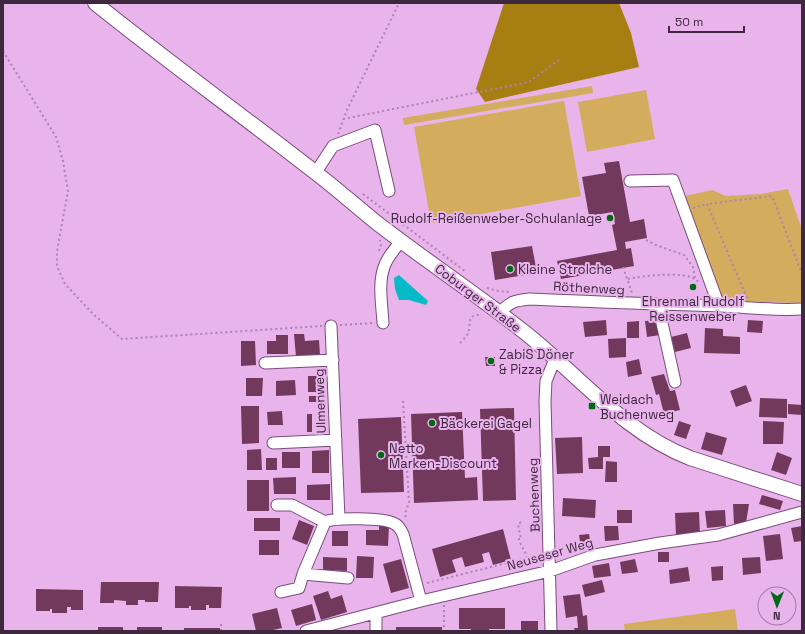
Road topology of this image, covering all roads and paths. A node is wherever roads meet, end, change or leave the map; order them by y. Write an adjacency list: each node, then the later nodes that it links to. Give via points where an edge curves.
1 (95, 3): 7 (main road, Coburger Straße)
2 (399, 3): 5 (path)
3 (3, 51): 27 (path, via 56,137 64,161 68,191 57,251 58,266 65,284 122,339)
4 (560, 60): 5 (path, via 529,82)
5 (343, 119): 6 (path)
6 (333, 146): 7 (street); 9 (street, via 375,130)
7 (316, 172): 14 (main road, Coburger Straße)
8 (630, 180): 11 (street, via 673,180)
9 (389, 191)
10 (707, 204): 11 (path); 17 (path, via 772,196); 23 (path)
11 (684, 211): 21 (street)
12 (377, 236): 15 (path, via 381,241)
13 (646, 240): 19 (path, via 684,255 693,267)
14 (401, 241): 25 (main road, Coburger Straße); 26 (street, via 384,269 381,285)
15 (379, 252)
16 (623, 267): 18 (path)
17 (802, 274)
18 (628, 279): 19 (path, via 679,275); 20 (path)
19 (695, 279): 21 (path)
20 (632, 293)
21 (717, 301): 22 (street, Röthenweg); 23 (street, Röthenweg)
22 (658, 305): 25 (street, Röthenweg, via 530,299 514,301); 32 (street)
23 (752, 308): 24 (street, Röthenweg)
24 (802, 309)
25 (493, 314): 28 (path, via 473,316 469,322 467,335); 29 (main road, Coburger Straße, via 524,332)
26 (383, 323): 27 (path)
27 (331, 326): 30 (street, Ulmenweg)
28 (460, 343)
29 (555, 359): 36 (main road, Coburger Straße, via 625,421 659,444 690,458); 43 (street, Buchenweg, via 546,381 545,401)
30 (332, 360): 31 (street, Ulmenweg); 34 (street, Ulmenweg)
31 (265, 364)
32 (675, 382)
33 (403, 402): 42 (path, via 409,502 405,514 408,526)
34 (336, 440): 35 (street, Ulmenweg); 39 (street, Ulmenweg)
35 (273, 443)
36 (802, 494)
37 (277, 505): 40 (street, via 292,505)
38 (802, 512): 45 (street, Neuseser Weg, via 718,536 595,555)
39 (339, 519): 40 (street); 42 (street, via 375,519 391,522 399,526)
40 (325, 522): 46 (street)
41 (521, 522): 44 (path, via 518,524 520,547)
42 (403, 534): 48 (street)
43 (550, 552): 44 (path); 45 (street, Buchenweg)
44 (528, 558): 48 (path)
45 (550, 571): 50 (street, Neuseser Weg); 58 (street, Buchenweg)
46 (303, 574): 47 (street); 49 (street, via 299,588)
47 (348, 578)
48 (416, 586): 51 (street)
49 (281, 592)
50 (444, 596): 51 (street, Neuseser Weg); 57 (path)
51 (420, 602): 52 (street, Neuseser Weg)
52 (376, 613): 55 (street, Neuseser Weg); 56 (street)
53 (221, 621): 54 (path)
54 (221, 631)
55 (306, 631)
56 (376, 631)
57 (444, 631)
58 (551, 631)

